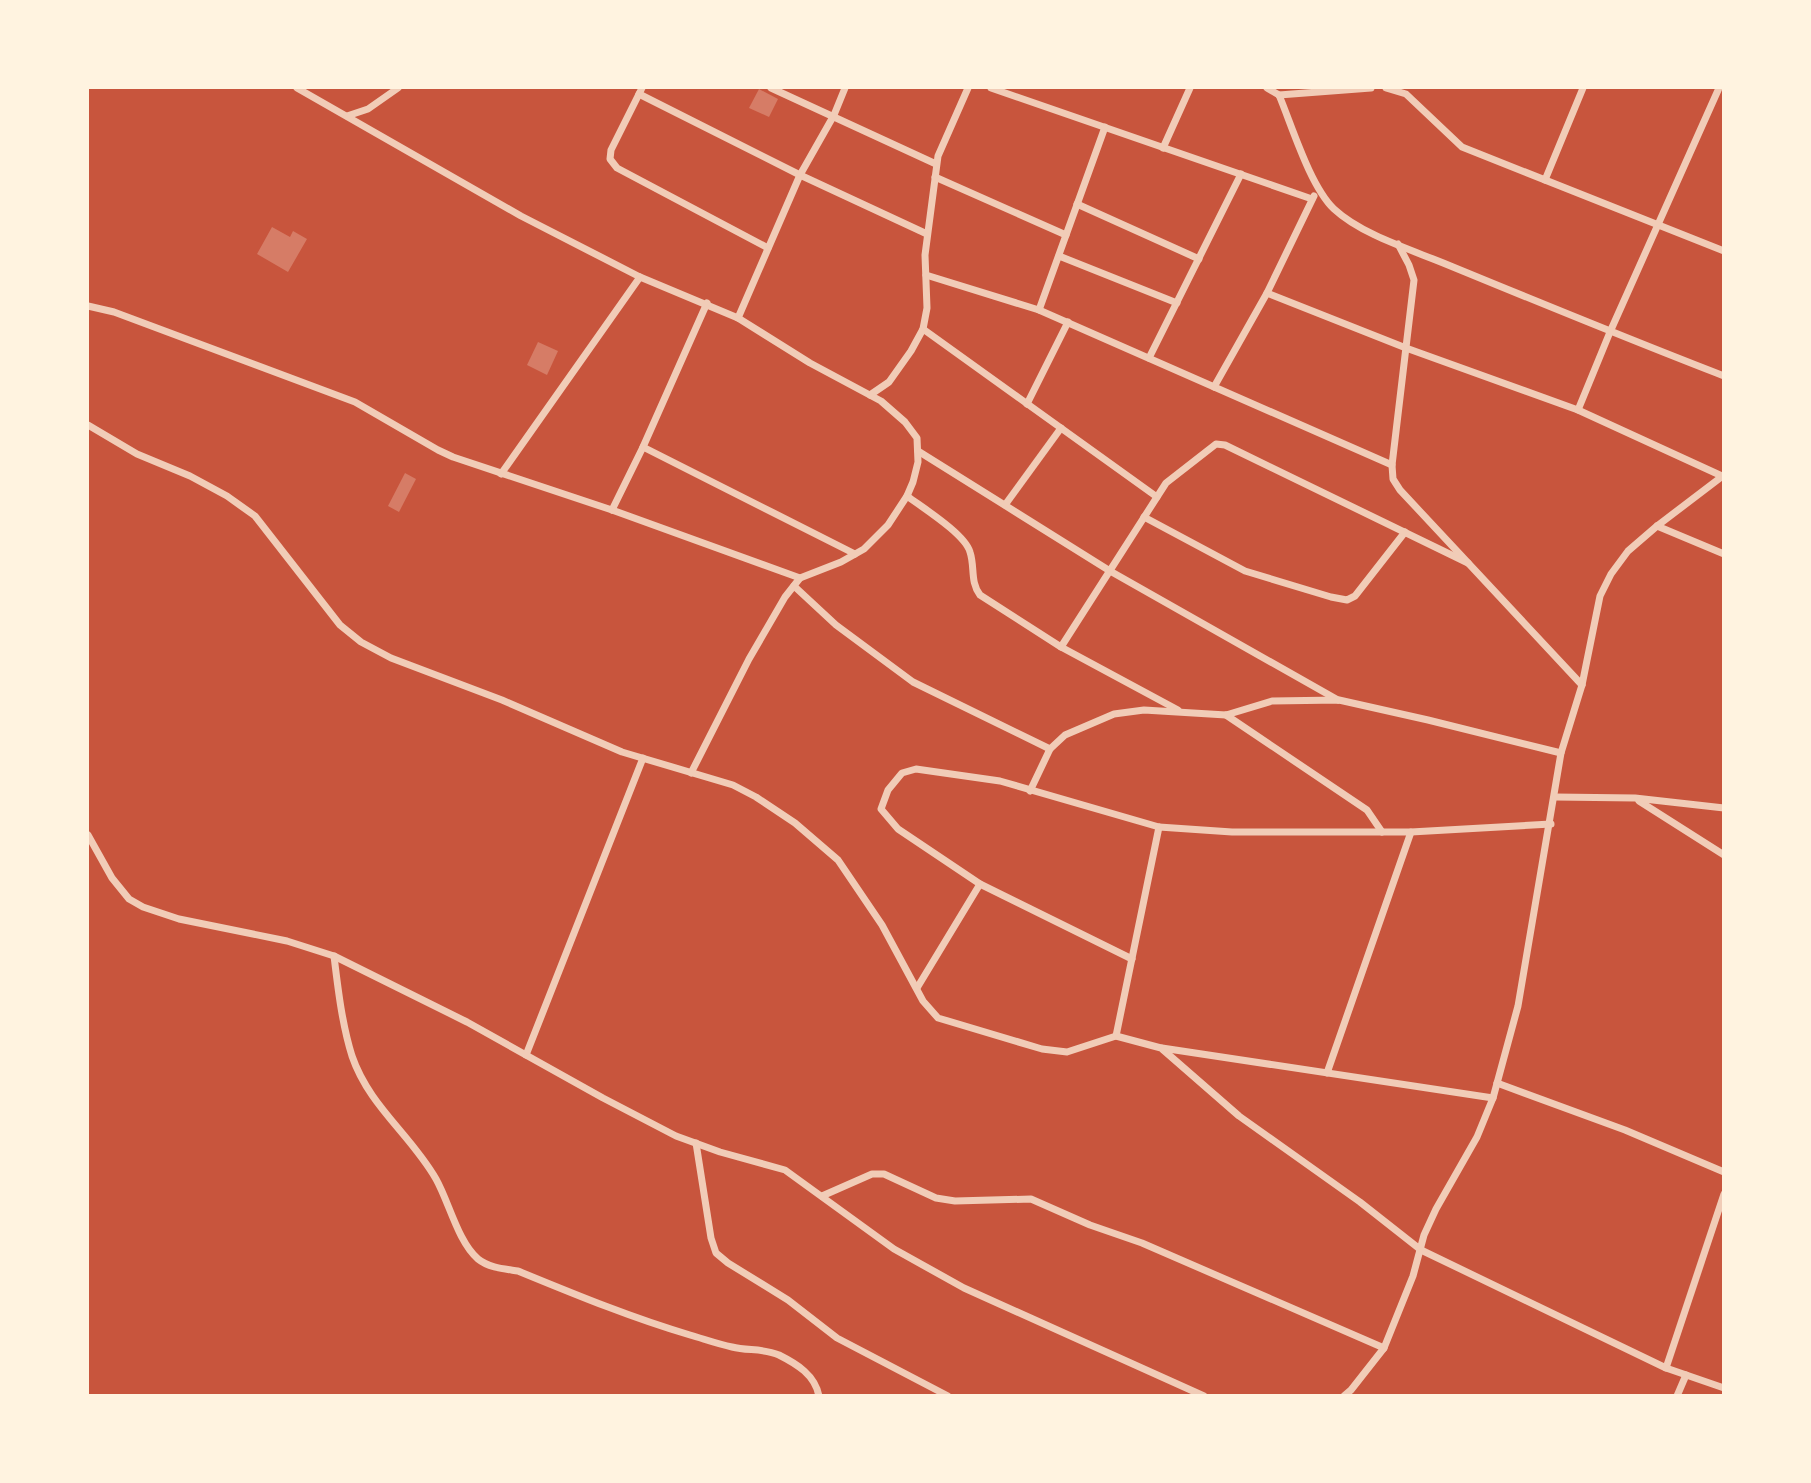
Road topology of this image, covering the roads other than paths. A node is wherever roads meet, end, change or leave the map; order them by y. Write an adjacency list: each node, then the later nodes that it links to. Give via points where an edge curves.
1 (297, 88): 16 (street)
2 (398, 88): 16 (street, via 368,109)
3 (771, 88): 15 (street)
4 (845, 88): 15 (street)
5 (968, 88): 19 (street)
6 (991, 88): 17 (street)
7 (1190, 88): 18 (street)
8 (1267, 88): 14 (street)
9 (1371, 88): 14 (street)
10 (1386, 88): 23 (street, via 1406,94 1462,147)
11 (1583, 88): 23 (street)
12 (1719, 88): 27 (street)
13 (640, 91): 20 (street); 31 (street, via 611,150 610,159 617,168)
14 (1279, 95): 24 (street)
15 (834, 115): 19 (street); 20 (street)
16 (347, 116): 36 (street, via 521,216)
17 (1105, 127): 18 (street); 26 (street)
18 (1163, 148): 21 (street)
19 (936, 164): 22 (street)
20 (800, 174): 28 (street); 31 (street)
21 (1241, 174): 25 (street); 34 (street)
22 (934, 177): 28 (street); 29 (street)
23 (1545, 180): 27 (street)
24 (1318, 189): 25 (street); 30 (street, via 1346,218)
25 (1312, 199): 37 (street)
26 (1077, 204): 29 (street); 34 (street)
27 (1658, 225): 32 (street); 45 (street)
28 (927, 234): 35 (street)
29 (1066, 235): 33 (street)
30 (1397, 244): 45 (street); 46 (street, via 1414,280)
31 (768, 248): 42 (street)
32 (1724, 251)
33 (1059, 256): 39 (street); 41 (street)
34 (1199, 258): 39 (street)
35 (926, 275): 41 (street); 44 (street)
36 (640, 277): 38 (street); 58 (street)
37 (1267, 293): 46 (street); 49 (street)
38 (707, 303): 42 (street); 55 (street)
39 (1177, 303): 47 (street)
40 (88, 306): 58 (street, via 355,402 438,450)
41 (1039, 310): 43 (street)
42 (738, 318): 50 (street)
43 (1068, 322): 47 (street); 51 (street)
44 (923, 329): 50 (street, via 889,382); 51 (street)
45 (1610, 332): 48 (street); 52 (street)
46 (1406, 348): 52 (street); 57 (street)
47 (1149, 358): 49 (street)
48 (1724, 376)
49 (1214, 387): 57 (street)
50 (870, 395): 56 (street, via 905,422 917,438)
51 (1027, 404): 54 (street)
52 (1578, 410): 59 (street)
53 (88, 425): 80 (street, via 137,454 227,496 255,516 340,625 361,642)
54 (1061, 428): 61 (street); 62 (street)
55 (643, 447): 63 (street); 67 (street)
56 (918, 451): 60 (street); 62 (street)
57 (1392, 464): 69 (street, via 1400,490)
58 (501, 474): 63 (street)
59 (1723, 475): 65 (street)
60 (907, 496): 67 (street, via 888,525); 73 (street, via 961,537 970,551 980,596)
61 (1157, 497): 64 (street); 66 (street, via 1166,483 1216,444 1225,445)
62 (1005, 505): 70 (street)
63 (612, 510): 71 (street)
64 (1144, 517): 66 (street, via 1245,571 1347,600); 70 (street)
65 (1657, 526): 68 (street); 74 (street, via 1628,551 1600,596)
66 (1405, 533): 69 (street)
67 (855, 554): 71 (street)
68 (1724, 554)
69 (1468, 563): 74 (street)
70 (1110, 571): 73 (street); 75 (street)
71 (800, 578): 72 (street)
72 (794, 586): 78 (street, via 836,625 913,682); 81 (street, via 771,618)
73 (1061, 647): 76 (street)
74 (1582, 685): 79 (street)
75 (1339, 701): 77 (street, via 1272,701); 79 (street)
76 (1181, 712): 77 (street); 78 (street, via 1114,714 1065,735)
77 (1226, 715): 88 (street, via 1367,810)
78 (1050, 749): 82 (street)
79 (1561, 753): 83 (street)
80 (643, 758): 81 (street); 98 (street)
81 (691, 773): 95 (street, via 756,797 838,860)
82 (1030, 791): 87 (street); 92 (street, via 1000,781 916,769 902,773 888,790 881,809 886,818)
83 (1555, 797): 84 (street); 86 (street)
84 (1635, 798): 85 (street); 91 (street)
85 (1724, 808)
86 (1551, 824): 89 (street); 100 (street, via 1518,1006)
87 (1159, 827): 88 (street); 94 (street)
88 (1382, 832): 89 (street)
89 (1411, 832): 99 (street)
90 (88, 835): 93 (street, via 112,878 143,908)
91 (1724, 855)
92 (980, 884): 94 (street); 95 (street)
93 (334, 956): 98 (street); 111 (street, via 352,1056 383,1112 436,1178 468,1249 479,1260 684,1334 776,1354 810,1376)
94 (1132, 959): 96 (street)
95 (917, 988): 96 (street, via 932,1013 945,1021 1042,1049 1067,1052)
96 (1116, 1036): 97 (street)
97 (1161, 1048): 99 (street); 106 (street, via 1249,1123)
98 (526, 1055): 102 (street)
99 (1327, 1073): 101 (street)
100 (1497, 1083): 101 (street); 103 (street, via 1626,1129)
101 (1493, 1098): 106 (street, via 1477,1137 1436,1209)
102 (696, 1143): 105 (street, via 785,1170); 112 (street, via 716,1253 837,1338)
103 (1724, 1171)
104 (1724, 1194): 108 (street)
105 (822, 1196): 107 (street, via 872,1174 884,1174 936,1198 1031,1199); 113 (street, via 894,1250 964,1288)
106 (1421, 1250): 107 (street); 108 (street)
107 (1384, 1348): 114 (street)
108 (1666, 1368): 109 (street)
109 (1686, 1375): 110 (street); 115 (street)
110 (1724, 1388)
111 (819, 1395)
112 (948, 1395)
113 (1204, 1395)
114 (1344, 1395)
115 (1677, 1395)

